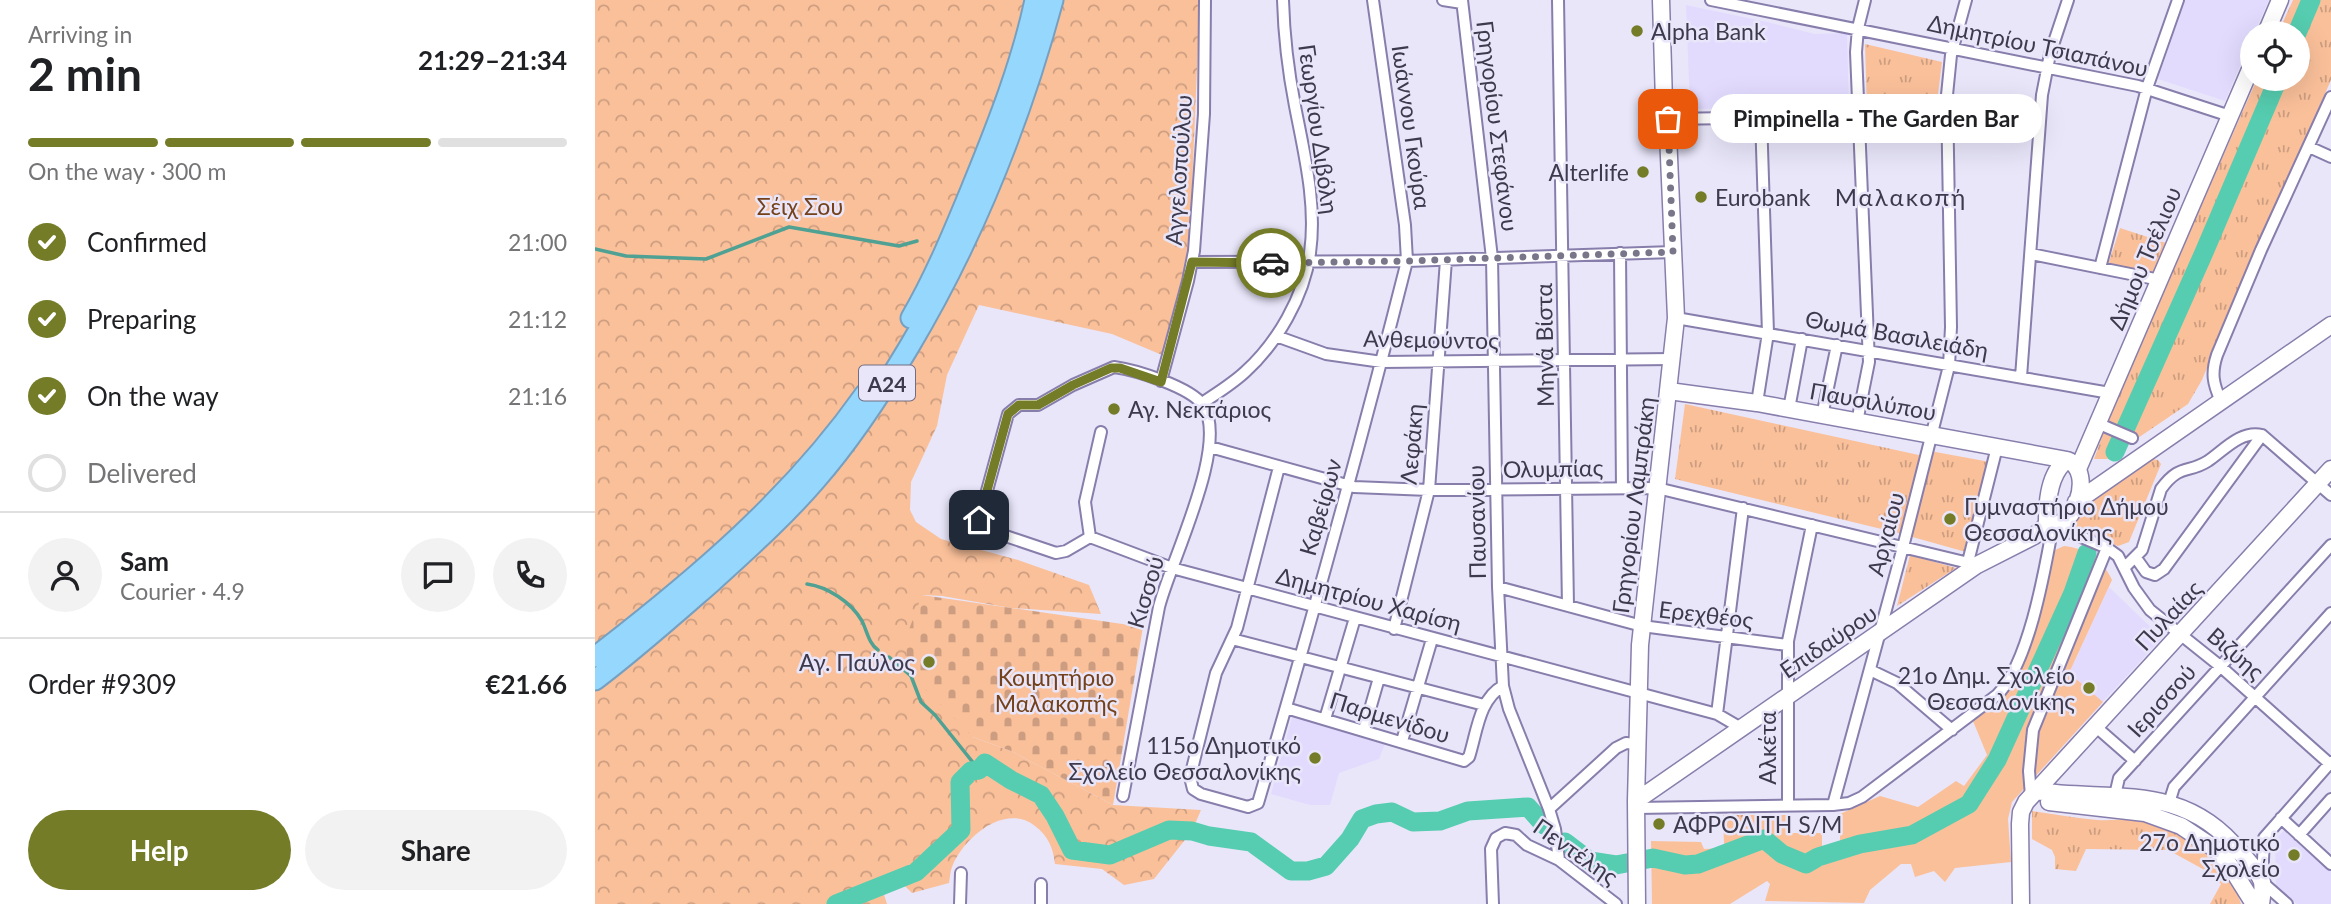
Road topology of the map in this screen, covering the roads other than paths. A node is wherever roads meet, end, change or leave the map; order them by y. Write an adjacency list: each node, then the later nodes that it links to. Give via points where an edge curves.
1 (1035, 0): 111 (highway, Α24, via 1004,103 957,222 923,297 872,385 815,460 754,524)
2 (1053, 0): 118 (highway, Α24, via 1025,96 969,236 936,301 867,414 816,481 776,522)
3 (1205, 0): 39 (street, Αγγελοπούλου, via 1204,114)
4 (1283, 0): 40 (street, Γεωργίου Διβόλη, via 1287,55 1309,186)
5 (1373, 0): 38 (street, Ιωάννου Γκούρα)
6 (1443, 0): 16 (street)
7 (1558, 0): 34 (street, Μηνά Βίστα)
8 (1661, 0): 25 (street, Γρηγορίου Λαμπράκη)
9 (1667, 0): 25 (street, Γρηγορίου Λαμπράκη, via 1671,103)
10 (1711, 0): 17 (street, Δημητρίου Τσιαπάνου)
11 (1865, 0): 19 (street)
12 (1966, 0): 20 (street, Αργαίου)
13 (2068, 0): 21 (street)
14 (2178, 0): 22 (street)
15 (2280, 0): 18 (street)
16 (1462, 1): 36 (street, Γρηγορίου Στεφάνου)
17 (1757, 5): 19 (street, Δημητρίου Τσιαπάνου)
18 (2271, 21)
19 (1858, 28): 20 (street, Δημητρίου Τσιαπάνου); 26 (street)
20 (1952, 50): 21 (street, Δημητρίου Τσιαπάνου); 29 (street, Αργαίου)
21 (2046, 68): 22 (street, Δημητρίου Τσιαπάνου); 35 (street)
22 (2147, 88): 27 (street, Δημητρίου Τσιαπάνου); 41 (street)
23 (2241, 91): 27 (street, Δήμου Τσέλιου)
24 (2331, 97): 30 (street)
25 (1667, 115): 28 (street); 32 (street, Γρηγορίου Λαμπράκη)
26 (1859, 116): 28 (street); 29 (street); 49 (street)
27 (2231, 116): 42 (street, Δήμου Τσέλιου)
28 (1761, 117): 45 (street)
29 (1949, 128): 56 (street, Αργαίου)
30 (2309, 146): 31 (street); 61 (street, via 2217,355 2212,373)
31 (2331, 157)
32 (1673, 252): 33 (street); 43 (street, Γρηγορίου Λαμπράκη)
33 (1620, 253): 34 (street); 50 (street)
34 (1564, 254): 36 (street); 51 (street, Μηνά Βίστα)
35 (2031, 254): 41 (street); 57 (street)
36 (1492, 258): 37 (street); 53 (street, Παυσανίου)
37 (1446, 260): 38 (street); 55 (street, Λεφάκη)
38 (1407, 261): 40 (street); 54 (street, Καβείρων)
39 (1192, 262): 40 (street); 58 (street, Αγγελοπούλου)
40 (1308, 263): 46 (street, Γεωργίου Διβόλη, via 1301,289)
41 (2100, 268): 42 (street)
42 (2160, 281): 60 (street, Δήμου Τσέλιου)
43 (1676, 318): 45 (street, Θωμά Βασιλειάδη); 52 (street, Γρηγορίου Λαμπράκη)
44 (2331, 325): 61 (street)
45 (1767, 332): 47 (street, Θωμά Βασιλειάδη); 63 (street)
46 (1276, 336): 54 (street, Ανθεμούντος, via 1326,354); 62 (street, Γεωργίου Διβόλη, via 1244,373)
47 (1802, 339): 48 (street, Θωμά Βασιλειάδη); 64 (street)
48 (1837, 345): 49 (street, Θωμά Βασιλειάδη); 65 (street)
49 (1868, 350): 56 (street, Θωμά Βασιλειάδη); 66 (street)
50 (1621, 358): 51 (street, Ανθεμούντος); 52 (street, Ανθεμούντος); 79 (street)
51 (1565, 359): 53 (street, Ανθεμούντος); 83 (street, Μηνά Βίστα)
52 (1673, 359): 59 (street, Γρηγορίου Λαμπράκη)
53 (1493, 361): 55 (street, Ανθεμούντος); 82 (street, Παυσανίου)
54 (1382, 362): 55 (street, Ανθεμούντος); 78 (street, Καβείρων)
55 (1439, 362): 81 (street, Λεφάκη)
56 (1949, 366): 57 (street, Θωμά Βασιλειάδη); 69 (street, Αργαίου)
57 (2021, 377): 60 (street, Θωμά Βασιλειάδη)
58 (1161, 382): 62 (street); 89 (street, via 1111,368 1038,405 1019,405 1008,414 979,520 982,528 1056,553)
59 (1669, 391): 63 (street, Παυσιλύπου); 80 (street, Γρηγορίου Λαμπράκη)
60 (2110, 393): 67 (street, Δήμου Τσέλιου)
61 (2221, 401): 84 (street)
62 (1202, 403): 72 (street, Κισσού, via 1210,423)
63 (1757, 403): 64 (street, Παυσιλύπου)
64 (1789, 409): 65 (street, Παυσιλύπου)
65 (1822, 415): 66 (street, Παυσιλύπου)
66 (1857, 422): 69 (street, Παυσιλύπου)
67 (2097, 423): 71 (street); 74 (street, Δήμου Τσέλιου)
68 (1101, 432): 89 (street, via 1085,502)
69 (1932, 435): 73 (street, Παυσιλύπου); 91 (street, Αργαίου)
70 (2262, 435): 77 (street); 93 (street, via 2242,438 2206,463 2184,469 2168,480); 93 (street, via 2164,569 2155,575 2146,572)
71 (2132, 438)
72 (1210, 447): 75 (street, Ολυμπίας); 96 (street, Κισσού)
73 (1997, 447): 74 (street, Παυσιλύπου); 94 (street)
74 (2072, 465): 84 (street); 88 (street, Δήμου Τσέλιου, via 2055,474 2048,502)
75 (1279, 467): 78 (street, Ολυμπίας); 98 (street)
76 (2331, 469): 77 (street, Πυλαίας)
77 (2318, 484): 85 (street); 105 (street, Πυλαίας)
78 (1348, 486): 81 (street, Ολυμπίας); 99 (street, Καβείρων)
79 (1622, 488): 80 (street, Ολυμπίας); 83 (street, Ολυμπίας)
80 (1657, 488): 86 (street, Ολυμπίας); 103 (street, Γρηγορίου Λαμπράκη)
81 (1429, 490): 82 (street, Ολυμπίας); 104 (street, Λεφάκη)
82 (1497, 490): 83 (street, Ολυμπίας); 97 (street, Παυσανίου)
83 (1567, 490): 100 (street, Μηνά Βίστα)
84 (2085, 493): 88 (street, Επιδαύρου, via 2068,519)
85 (2331, 495)
86 (1742, 508): 87 (street, Ολυμπίας); 107 (street)
87 (1812, 525): 91 (street, Ολυμπίας); 110 (street, Αλκέτα)
88 (2051, 525): 92 (street, Βιζύης); 94 (street, Επιδαύρου); 131 (street, via 2035,612 2010,680)
89 (1090, 537): 96 (street, Δημητρίου Χαρίση)
90 (2331, 545): 114 (street, Ιερισσού)
91 (1903, 547): 94 (street, Ολυμπίας); 106 (street, Αργαίου)
92 (2107, 548): 95 (street, Βιζύης); 136 (street, via 2033,730)
93 (2136, 558): 95 (street)
94 (1973, 563): 106 (street, Επιδαύρου)
95 (2125, 567): 105 (street, Βιζύης, via 2147,607)
96 (1172, 568): 98 (street, Δημητρίου Χαρίση); 138 (street, Κισσού, via 1155,624)
97 (1498, 587): 100 (street, Ερεχθέος); 113 (street, Παυσανίου)
98 (1248, 588): 99 (street, Δημητρίου Χαρίση); 108 (street)
99 (1314, 606): 102 (street, Δημητρίου Χαρίση); 112 (street, Καβείρων)
100 (1569, 607): 103 (street, Ερεχθέος)
101 (2331, 613): 123 (street)
102 (1355, 618): 104 (street, Δημητρίου Χαρίση); 115 (street)
103 (1641, 626): 107 (street, Ερεχθέος); 121 (street, Γρηγορίου Λαμπράκη)
104 (1394, 629): 109 (street, Δημητρίου Χαρίση)
105 (2182, 634): 114 (street, Βιζύης); 128 (street, Πυλαίας)
106 (1879, 635): 116 (street, Αργαίου); 122 (street, Επιδαύρου)
107 (1725, 638): 110 (street, Ερεχθέος); 126 (street)
108 (1232, 639): 112 (street); 125 (street, Καβείρων, via 1216,673 1190,777 1193,789 1248,807 1258,803)
109 (1432, 639): 113 (street, Δημητρίου Χαρίση); 120 (street)
110 (1787, 645): 122 (street, Αλκέτα)
111 (595, 657)
112 (1300, 657): 115 (street); 125 (street, Καβείρων)
113 (1501, 657): 119 (street, Παυσανίου); 121 (street, Δημητρίου Χαρίση)
114 (2220, 666): 123 (street, Βιζύης); 134 (street, Ιερισσού)
115 (1341, 667): 117 (street); 127 (street)
116 (1870, 670): 131 (street, via 1897,683); 141 (street, Αργαίου)
117 (1379, 678): 120 (street); 130 (street)
118 (595, 680)
119 (1503, 686): 124 (street, via 1490,694); 144 (street, Παυσανίου)
120 (1418, 688): 124 (street); 132 (street)
121 (1638, 695): 126 (street, Δημητρίου Χαρίση); 133 (street, Γρηγορίου Λαμπράκη)
122 (1787, 696): 129 (street, Επιδαύρου); 143 (street, Αλκέτα)
123 (2255, 697): 135 (street, Βιζύης); 140 (street, via 2174,787)
124 (1484, 705): 132 (street, Παρμενίδου, via 1464,761)
125 (1286, 708): 127 (street, Παρμενίδου)
126 (1717, 714): 129 (street, Δημητρίου Χαρίση)
127 (1325, 719): 130 (street, Παρμενίδου)
128 (2095, 726): 134 (street); 136 (street, Πυλαίας)
129 (1741, 728): 142 (street, Επιδαύρου)
130 (1364, 730): 132 (street, Παρμενίδου)
131 (1952, 730): 141 (street, via 1859,799)
132 (1402, 741)
133 (1637, 744): 142 (street, Γρηγορίου Λαμπράκη); 144 (street, via 1616,748)
134 (2135, 761): 137 (street, Ιερισσού, via 2119,778)
135 (2331, 764): 145 (street)
136 (2032, 795): 137 (street); 157 (street, via 2021,812); 158 (street, via 2135,811 2172,822 2221,855)
137 (2115, 795): 140 (street)
138 (1123, 796)
139 (2331, 799): 146 (street)
140 (2169, 803): 150 (street, via 2223,834)
141 (1833, 804): 143 (street)
142 (1636, 805): 143 (street); 156 (street, Γρηγορίου Λαμπράκη)
143 (1788, 805)
144 (1549, 810): 147 (street, Παυσανίου)
145 (2281, 818): 146 (street); 150 (street, via 2262,845)
146 (2299, 835): 148 (street)
147 (1559, 860): 154 (street, Πεντέλης, via 1514,834 1497,837 1491,849); 155 (street, Πεντέλης)
148 (2331, 864)
149 (961, 873): 152 (street)
150 (2262, 882): 159 (street); 160 (street)
151 (1041, 884): 153 (street)
152 (960, 904)
153 (1041, 904)
154 (1493, 904)
155 (1616, 904)
156 (1637, 904)
157 (2021, 904)
158 (2254, 904)
159 (2262, 904)
160 (2287, 904)

